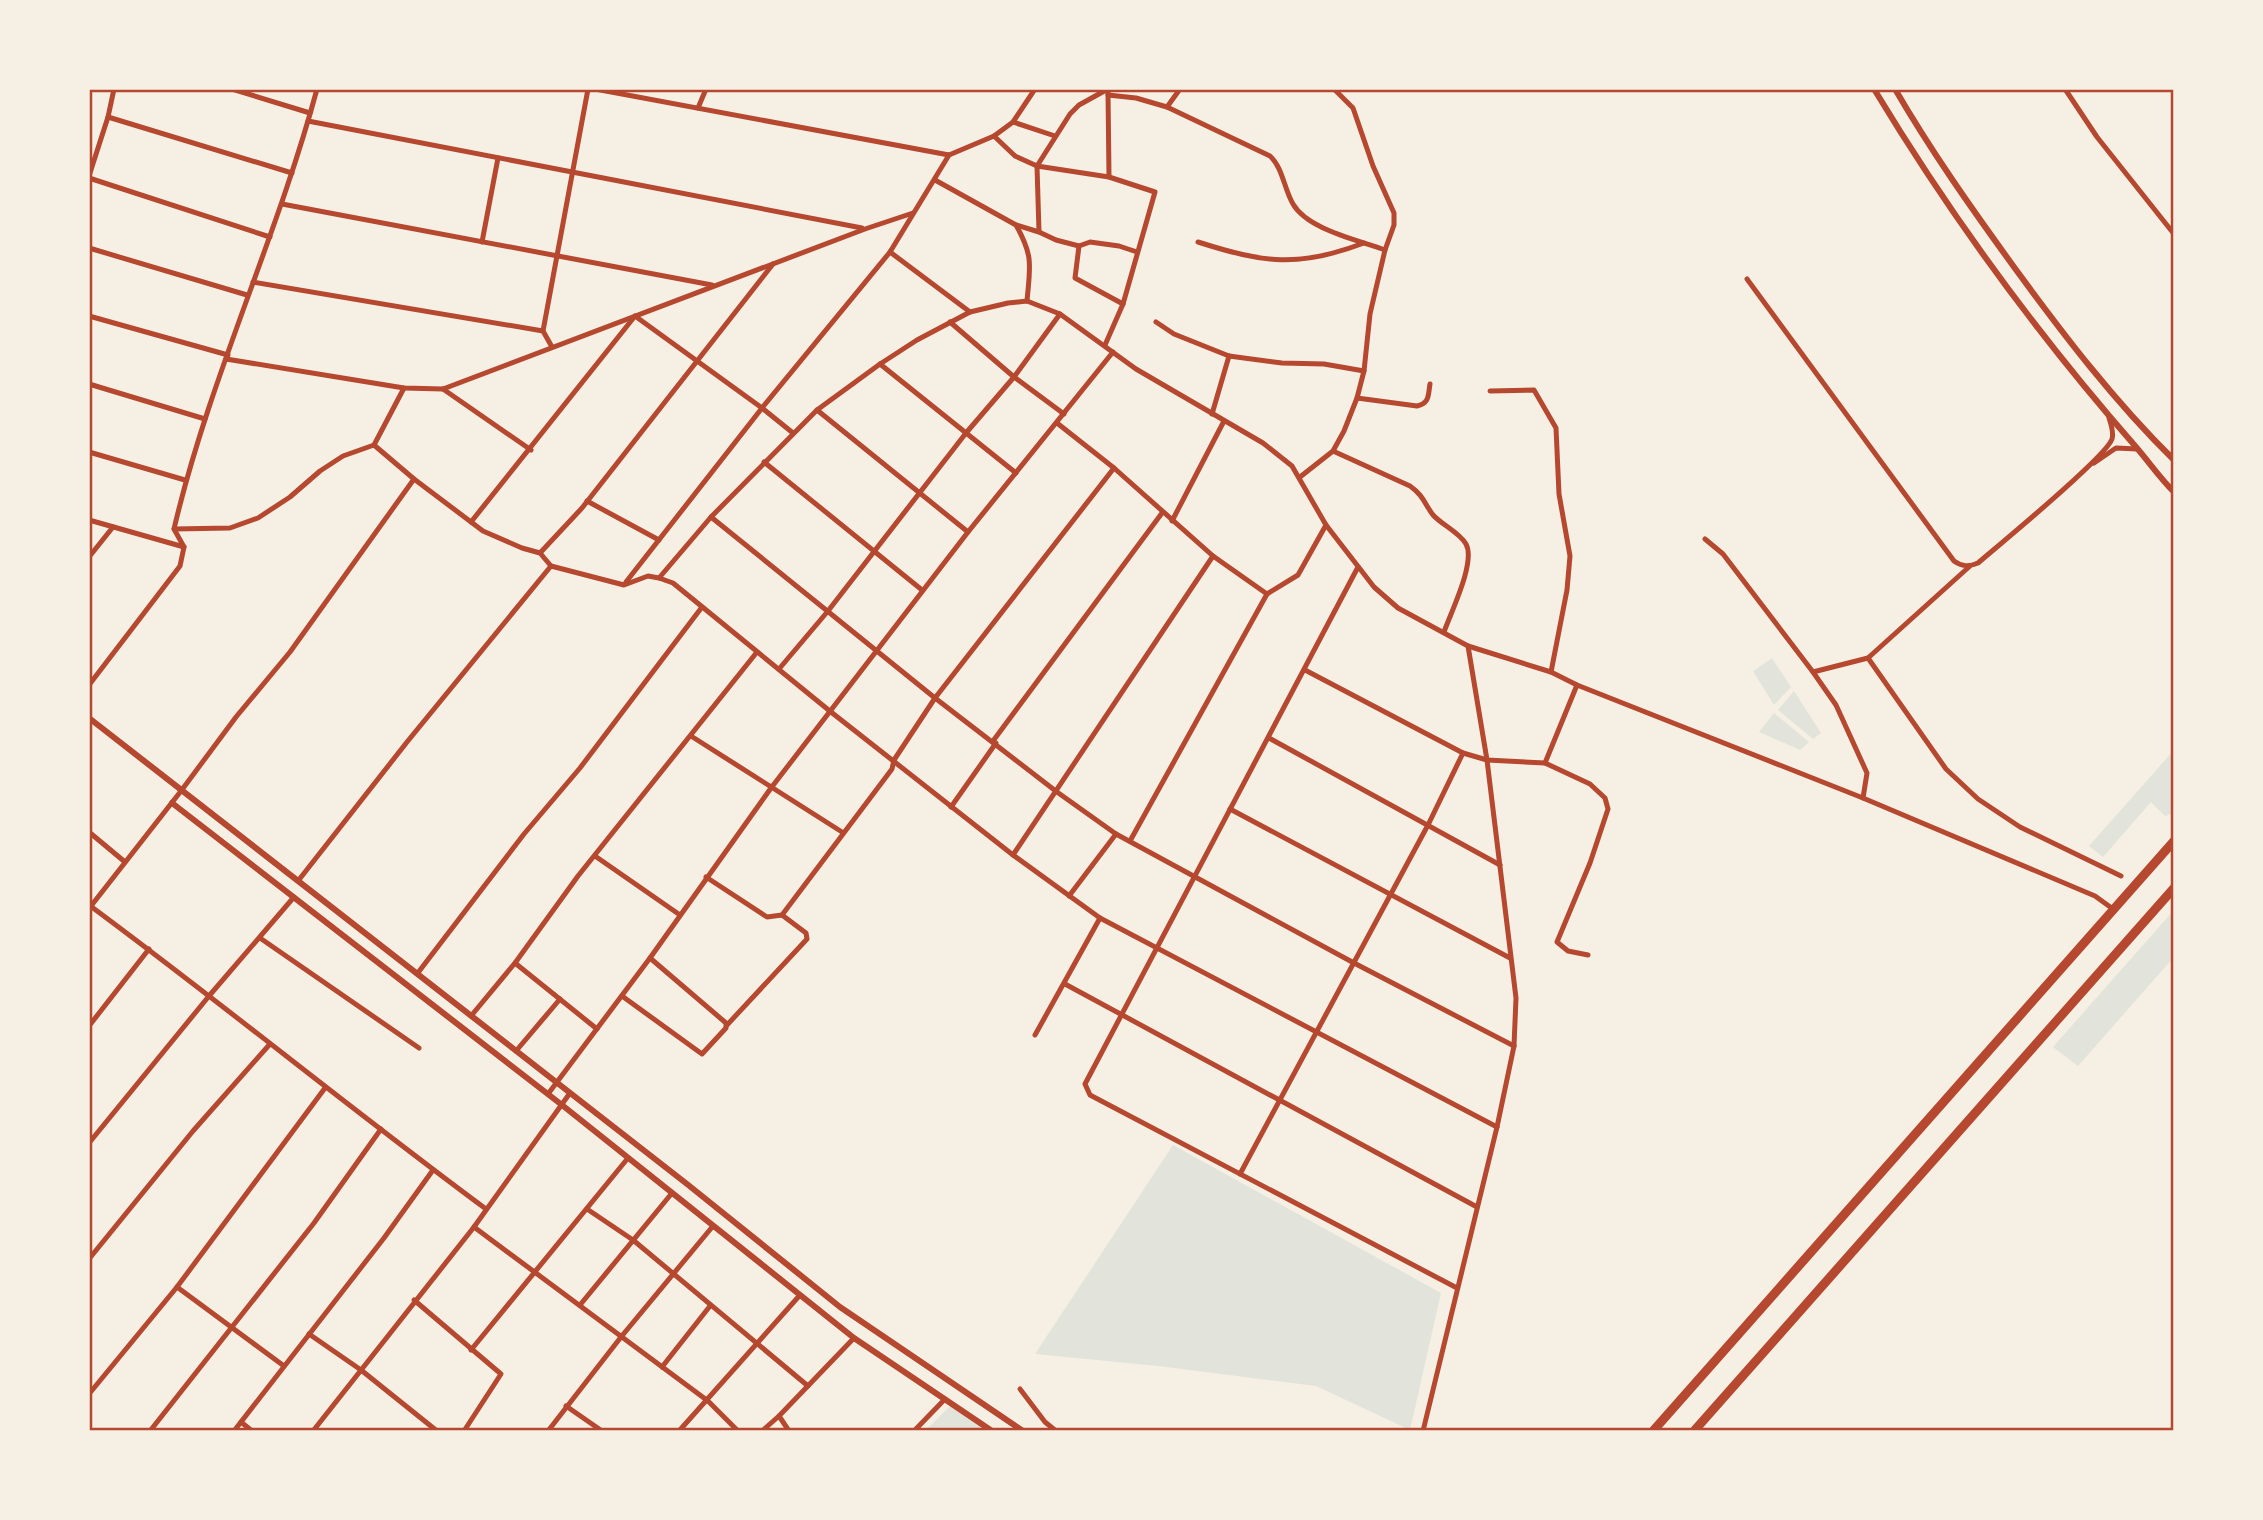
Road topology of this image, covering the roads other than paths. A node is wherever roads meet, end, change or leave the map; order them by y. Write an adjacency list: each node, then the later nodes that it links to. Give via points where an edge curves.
1 (114, 89): 17 (street)
2 (232, 89): 16 (street)
3 (317, 89): 16 (street)
4 (588, 89): 25 (street)
5 (595, 89): 15 (street)
6 (706, 89): 15 (street)
7 (1035, 89): 19 (street)
8 (1180, 89): 14 (street)
9 (1334, 89): 42 (street, via 1353,108 1394,213 1393,232)
10 (1874, 89): 79 (street, via 1990,267)
11 (1895, 89): 90 (street, via 1983,224 2058,326)
12 (2066, 89): 35 (street, via 2097,137)
13 (1108, 91): 14 (street); 21 (street, via 1079,105); 28 (street)
14 (1167, 107): 39 (street, via 1270,156 1295,208 1312,223)
15 (698, 108): 22 (street)
16 (310, 113): 18 (street)
17 (108, 117): 26 (street); 27 (street)
18 (308, 121): 23 (street); 26 (street)
19 (1013, 122): 20 (street); 21 (street)
20 (994, 135): 22 (street); 24 (street, via 1015,156)
21 (1055, 136): 24 (street)
22 (949, 155): 29 (street)
23 (498, 158): 25 (street); 37 (street)
24 (1037, 166): 28 (street); 34 (street)
25 (573, 172): 33 (street); 45 (street)
26 (292, 173): 30 (street)
27 (89, 177): 36 (street)
28 (1109, 177): 44 (street, via 1154,192)
29 (935, 180): 31 (street); 32 (street)
30 (282, 204): 36 (street); 37 (street)
31 (913, 213): 33 (street); 43 (street)
32 (1016, 225): 34 (street); 51 (street, via 1028,246)
33 (865, 229): 46 (street)
34 (1039, 232): 40 (street)
35 (2174, 234)
36 (270, 237): 48 (street)
37 (482, 242): 45 (street)
38 (1198, 242): 39 (street, via 1235,254 1286,261 1335,254)
39 (1365, 243): 42 (street)
40 (1079, 246): 44 (street, via 1090,242); 52 (street, via 1075,278)
41 (89, 247): 50 (street)
42 (1385, 250): 67 (street, via 1370,314)
43 (890, 253): 53 (street); 75 (street)
44 (1137, 253): 52 (street)
45 (557, 256): 49 (street); 59 (street)
46 (773, 264): 49 (street); 65 (street)
47 (1747, 279): 118 (street, via 1954,561)
48 (253, 282): 50 (street); 59 (street)
49 (715, 286): 56 (street)
50 (247, 295): 64 (street)
51 (1027, 301): 53 (street); 54 (street)
52 (1123, 304): 60 (street)
53 (970, 312): 58 (street)
54 (1060, 314): 60 (street); 68 (street)
55 (89, 316): 64 (street)
56 (635, 316): 61 (street); 65 (street); 87 (street)
57 (1156, 322): 63 (street)
58 (950, 323): 66 (street); 68 (street)
59 (543, 331): 61 (street)
60 (1105, 345): 62 (street)
61 (552, 347): 72 (street)
62 (1113, 352): 77 (street); 78 (street)
63 (1229, 356): 67 (street); 78 (street)
64 (227, 357): 71 (street); 80 (street)
65 (696, 361): 75 (street); 100 (street)
66 (880, 363): 76 (street); 84 (street)
67 (1364, 370): 74 (street)
68 (1014, 377): 77 (street); 84 (street)
69 (89, 384): 80 (street)
70 (1430, 384): 74 (street, via 1428,400 1418,406)
71 (404, 388): 72 (street); 85 (street)
72 (443, 389): 87 (street)
73 (1490, 391): 133 (street, via 1534,390 1556,428 1559,494 1570,556)
74 (1357, 398): 88 (street)
75 (762, 408): 83 (street); 111 (street)
76 (817, 410): 83 (street); 99 (street)
77 (1064, 414): 82 (street)
78 (1212, 414): 81 (street)
79 (2109, 418): 86 (street); 93 (street, via 2110,443)
80 (205, 419): 97 (street)
81 (1224, 421): 95 (street, via 1263,443); 104 (street)
82 (1057, 422): 92 (street); 94 (street)
83 (793, 433): 91 (street)
84 (967, 433): 94 (street); 99 (street)
85 (374, 445): 96 (street); 108 (street, via 343,456 258,518 230,528)
86 (2137, 449): 93 (street, via 2116,448); 98 (street)
87 (531, 450): 105 (street)
88 (1333, 451): 95 (street); 126 (street, via 1410,486 1421,494 1431,513 1466,544 1467,569)
89 (89, 452): 97 (street)
90 (2174, 460)
91 (764, 462): 102 (street); 113 (street)
92 (1114, 468): 101 (street); 137 (street)
93 (2083, 471): 118 (street, via 1978,564)
94 (1016, 473): 109 (street)
95 (1300, 477): 106 (street)
96 (414, 479): 105 (street); 148 (street, via 290,652)
97 (185, 480): 108 (street)
98 (2174, 489)
99 (920, 492): 109 (street); 113 (street)
100 (587, 500): 111 (street); 114 (street)
101 (1162, 513): 104 (street); 142 (street)
102 (711, 517): 120 (street); 125 (street)
103 (89, 520): 107 (street)
104 (1172, 520): 115 (street)
105 (471, 522): 114 (street)
106 (1326, 525): 119 (street); 123 (street, via 1298,575)
107 (113, 527): 112 (street); 116 (street)
108 (174, 529): 112 (street)
109 (968, 532): 122 (street)
110 (1705, 539): 134 (street, via 1723,554)
111 (659, 540): 121 (street)
112 (184, 547): 135 (street, via 180,566)
113 (873, 552): 122 (street); 125 (street)
114 (540, 553): 117 (street)
115 (1213, 556): 123 (street); 149 (street)
116 (89, 557)
117 (551, 566): 121 (street); 167 (street)
118 (1970, 566): 130 (street)
119 (1358, 567): 126 (street, via 1398,608); 132 (street)
120 (659, 578): 121 (street, via 648,576); 124 (street, via 673,583)
121 (624, 585)
122 (922, 590): 129 (street)
123 (1267, 594): 158 (street)
124 (702, 607): 128 (street); 185 (street)
125 (828, 611): 129 (street); 131 (street)
126 (1444, 632): 127 (street)
127 (1468, 646): 133 (street); 145 (street)
128 (757, 652): 131 (street); 140 (street)
129 (877, 652): 137 (street); 138 (street)
130 (1868, 658): 134 (street); 165 (street, via 1946,769 1978,799 2020,827)
131 (779, 669): 138 (street)
132 (1304, 670): 141 (street); 143 (street)
133 (1550, 672): 136 (street)
134 (1813, 672): 150 (street, via 1836,705 1867,774)
135 (89, 685)
136 (1577, 685): 146 (street); 150 (street)
137 (935, 698): 142 (street); 144 (street)
138 (831, 712): 144 (street); 147 (street)
139 (89, 718): 148 (street)
140 (691, 736): 147 (street); 161 (street)
141 (1269, 738): 153 (street); 154 (street)
142 (994, 742): 149 (street); 152 (street)
143 (1463, 753): 145 (street); 154 (street)
144 (894, 760): 152 (street); 156 (street, via 892,769)
145 (1487, 760): 146 (street); 163 (street)
146 (1545, 763): 180 (street, via 1590,784 1605,798 1608,809 1557,942 1568,951)
147 (771, 788): 156 (street); 166 (street)
148 (181, 791): 151 (street); 167 (street)
149 (1057, 792): 157 (street); 160 (street)
150 (1863, 799): 173 (street, via 2095,896)
151 (172, 803): 162 (street); 171 (street)
152 (951, 807): 160 (street)
153 (1230, 809): 164 (street); 169 (street)
154 (1428, 825): 163 (street); 169 (street)
155 (89, 832): 162 (street)
156 (842, 832): 175 (street)
157 (1116, 834): 158 (street); 170 (street)
158 (1130, 841): 164 (street)
159 (2174, 841): 173 (highway)
160 (1013, 855): 170 (street)
161 (595, 856): 174 (street); 183 (street)
162 (125, 862): 172 (street)
163 (1500, 865): 181 (street)
164 (1195, 876): 178 (street); 184 (street)
165 (2122, 876)
166 (706, 877): 174 (street); 175 (street, via 766,917)
167 (298, 881): 185 (street)
168 (2174, 888): 266 (highway)
169 (1390, 894): 181 (street); 184 (street)
170 (1069, 896): 176 (street)
171 (294, 897): 177 (street); 204 (street)
172 (90, 905): 179 (street)
173 (2113, 909): 265 (highway)
174 (680, 915): 182 (street)
175 (782, 915): 193 (street, via 806,933 807,939)
176 (1100, 918): 178 (street); 186 (street)
177 (261, 938): 187 (street); 199 (street)
178 (1157, 946): 190 (street); 195 (street)
179 (149, 949): 187 (street); 192 (street)
180 (1588, 955)
181 (1510, 957): 198 (street, via 1516,998)
182 (650, 958): 188 (street); 193 (street)
183 (515, 963): 189 (street); 191 (street)
184 (1354, 963): 195 (street); 198 (street)
185 (417, 974): 191 (street)
186 (1065, 984): 190 (street); 196 (street)
187 (209, 996): 197 (street); 209 (street)
188 (622, 996): 193 (street, via 702,1054); 194 (street)
189 (560, 999): 194 (street); 200 (street)
190 (1121, 1015): 205 (street); 212 (street, via 1085,1084 1090,1095)
191 (471, 1016): 200 (street)
192 (89, 1026)
193 (727, 1026)
194 (597, 1029): 201 (street)
195 (1315, 1032): 205 (street); 207 (street)
196 (1035, 1035)
197 (270, 1044): 202 (street); 220 (street)
198 (1514, 1045): 207 (street)
199 (419, 1048)
200 (516, 1051): 201 (street)
201 (557, 1082): 203 (street); 204 (street)
202 (325, 1088): 208 (street); 223 (street)
203 (570, 1093): 206 (street); 235 (street, via 840,1307)
204 (548, 1094): 206 (street)
205 (1279, 1100): 212 (street); 214 (street)
206 (562, 1105): 210 (street); 215 (street)
207 (1497, 1128): 214 (street)
208 (382, 1129): 211 (street); 229 (street)
209 (89, 1143)
210 (628, 1158): 213 (street); 216 (street)
211 (433, 1170): 215 (street); 230 (street)
212 (1240, 1174): 224 (street)
213 (672, 1193): 217 (street); 219 (street)
214 (1477, 1207): 224 (street)
215 (485, 1209): 218 (street)
216 (587, 1209): 219 (street); 221 (street)
217 (713, 1226): 222 (street); 225 (street)
218 (474, 1227): 221 (street); 226 (street)
219 (633, 1240): 222 (street); 227 (street)
220 (89, 1259)
221 (535, 1273): 227 (street); 234 (street)
222 (675, 1273): 228 (street); 231 (street)
223 (177, 1287): 229 (street); 242 (street)
224 (1457, 1288): 264 (street)
225 (800, 1296): 232 (street); 233 (street)
226 (414, 1300): 234 (street); 238 (street)
227 (580, 1305): 231 (street)
228 (710, 1306): 233 (street); 237 (street)
229 (232, 1327): 236 (street); 248 (street)
230 (309, 1334): 236 (street); 238 (street)
231 (621, 1337): 237 (street); 245 (street)
232 (854, 1338): 239 (street); 240 (street)
233 (758, 1343): 240 (street); 244 (street)
234 (471, 1350): 253 (street, via 502,1374)
235 (921, 1363): 239 (street); 262 (street)
236 (284, 1366): 247 (street)
237 (662, 1367): 244 (street)
238 (361, 1370): 251 (street); 252 (street)
239 (912, 1377): 243 (street)
240 (808, 1386): 246 (street)
241 (1020, 1389): 263 (street)
242 (89, 1394)
243 (945, 1399): 260 (street); 261 (street)
244 (708, 1401): 256 (street); 257 (street)
245 (566, 1406): 254 (street); 255 (street)
246 (779, 1416): 258 (street); 259 (street)
247 (241, 1422): 249 (street); 250 (street)
248 (150, 1431)
249 (234, 1431)
250 (252, 1431)
251 (313, 1431)
252 (437, 1431)
253 (464, 1431)
254 (548, 1431)
255 (602, 1431)
256 (679, 1431)
257 (738, 1431)
258 (762, 1431)
259 (789, 1431)
260 (914, 1431)
261 (992, 1431)
262 (1023, 1431)
263 (1056, 1431)
264 (1423, 1431)
265 (1653, 1431)
266 (1694, 1431)

